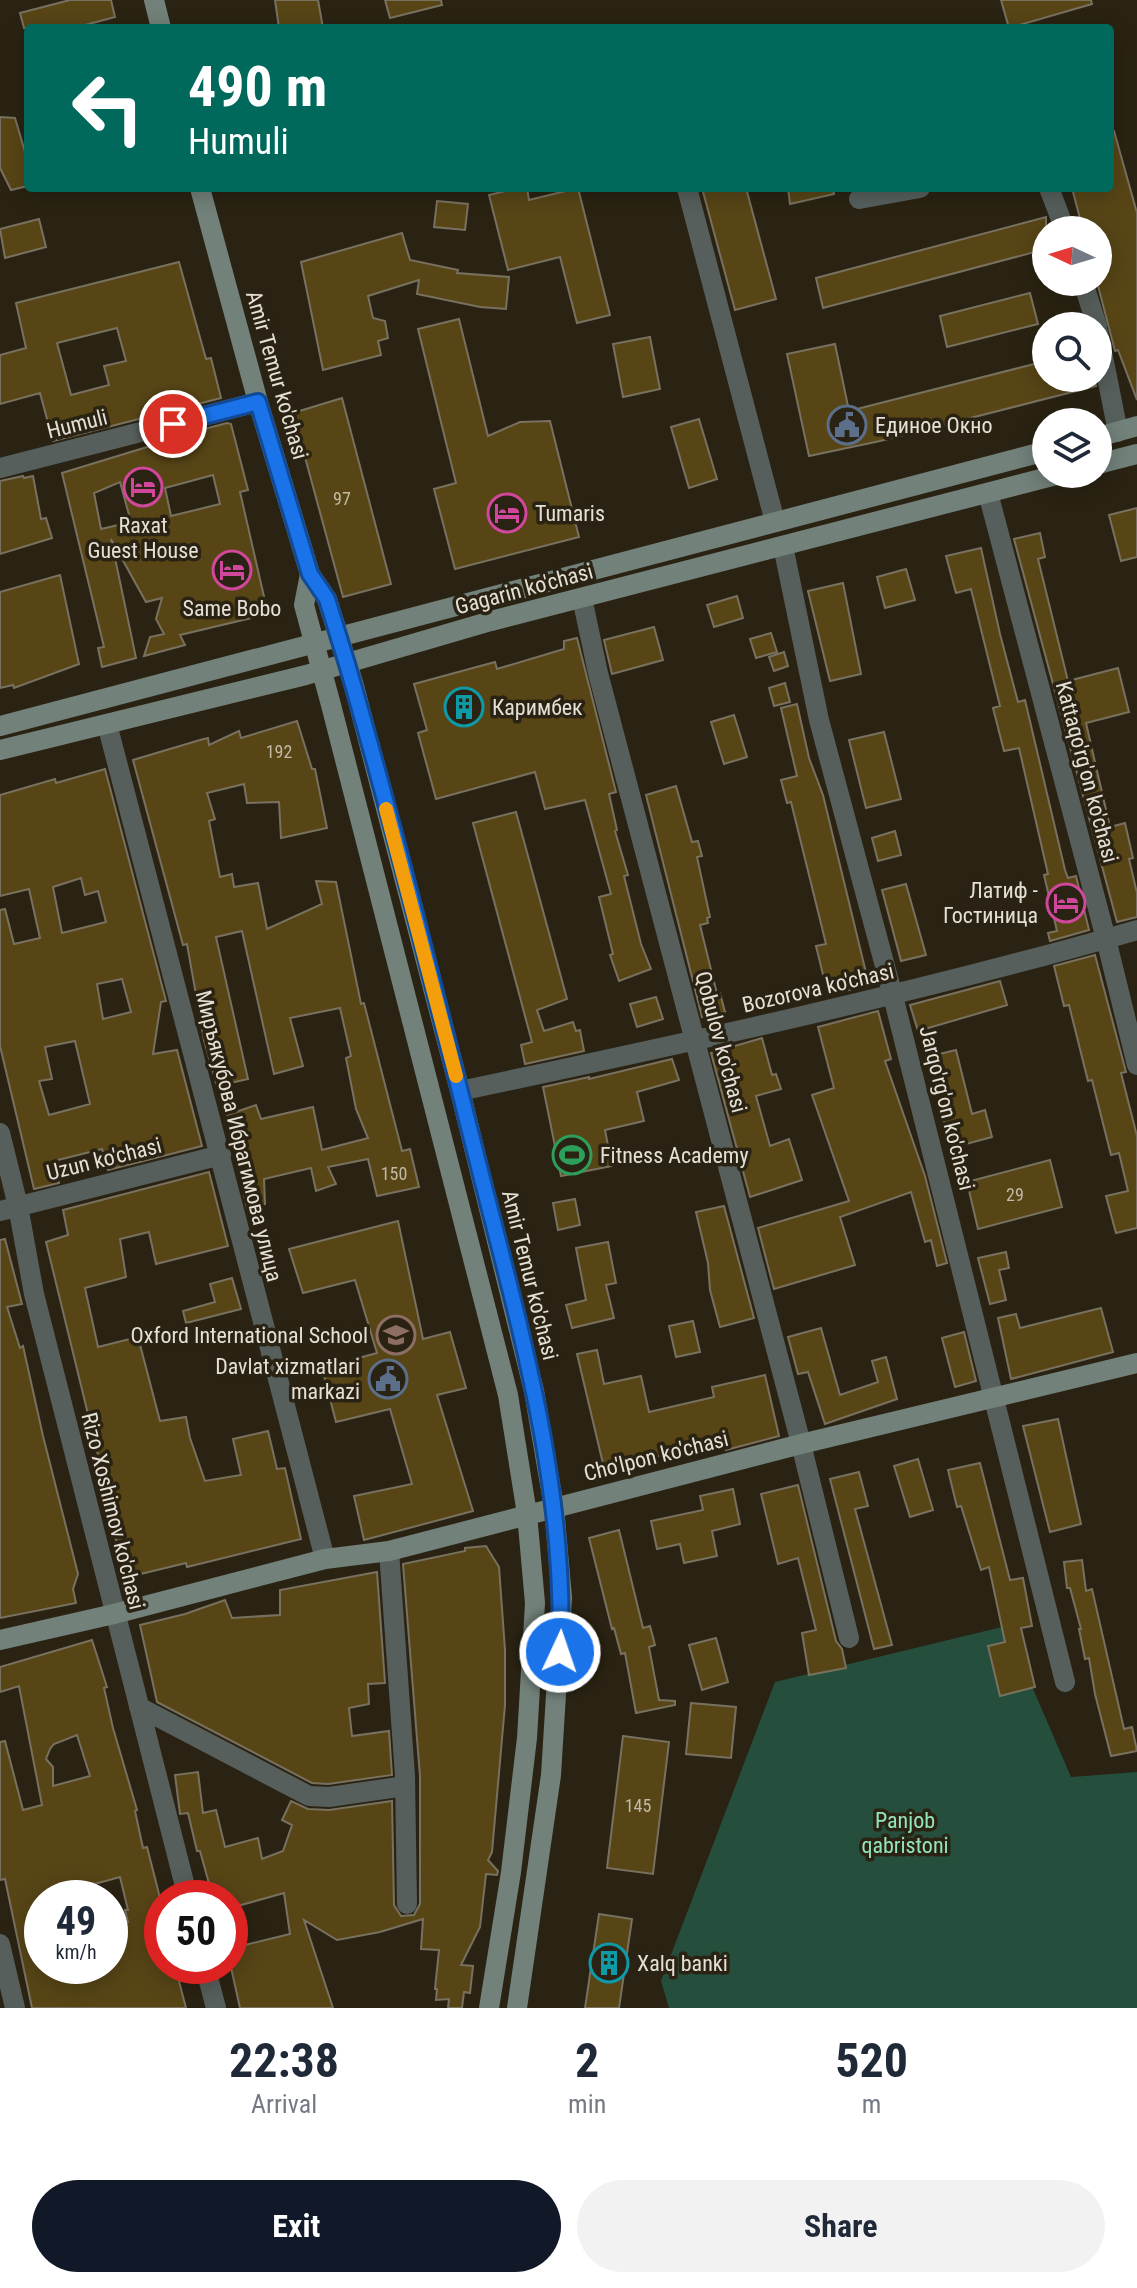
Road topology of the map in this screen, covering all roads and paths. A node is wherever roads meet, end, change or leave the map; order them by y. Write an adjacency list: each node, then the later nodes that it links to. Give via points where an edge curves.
1 (154, 0): 2 (main road)
2 (160, 24)
3 (201, 192): 10 (main road, Amir Temur ko'chasi)
4 (688, 192): 18 (street)
5 (898, 192): 7 (street)
6 (1051, 192): 8 (street)
7 (859, 199)
8 (1060, 216)
9 (1110, 392): 11 (street)
10 (258, 402): 15 (street, Humuli); 20 (main road, Amir Temur ko'chasi)
11 (1118, 432)
12 (1137, 454): 14 (main road)
13 (1032, 455): 18 (main road, Gagarin ko'chasi)
14 (1112, 460)
15 (0, 468)
16 (1032, 481): 17 (main road, Gagarin ko'chasi)
17 (988, 493): 19 (main road, Gagarin ko'chasi); 30 (street, Kattaqo'rg'on ko'chasi)
18 (775, 522): 22 (main road, Gagarin ko'chasi)
19 (783, 546): 21 (main road, Gagarin ko'chasi); 31 (street, Jarqo'rg'on ko'chasi, via 819,720)
20 (310, 574): 22 (main road, Amir Temur ko'chasi, via 327,599); 23 (main road, Amir Temur ko'chasi, via 304,605)
21 (582, 598): 24 (main road, Gagarin ko'chasi); 32 (street, Qobulov ko'chasi)
22 (339, 638): 23 (main road, Gagarin ko'chasi); 24 (main road, Amir Temur ko'chasi)
23 (313, 645): 25 (main road, Amir Temur ko'chasi); 27 (main road, Gagarin ko'chasi)
24 (347, 664): 25 (main road, Gagarin ko'chasi); 34 (main road, Amir Temur ko'chasi)
25 (321, 671): 26 (main road, Gagarin ko'chasi); 42 (main road, Amir Temur ko'chasi, via 508,1395)
26 (107, 724): 28 (main road, Gagarin ko'chasi); 36 (street, Миръякубова Ибрагимова улица)
27 (0, 726)
28 (0, 750)
29 (1137, 930): 30 (street, Bozorova ko'chasi)
30 (1106, 939): 31 (street, Bozorova ko'chasi); 33 (street, Kattaqo'rg'on ko'chasi)
31 (893, 996): 32 (street, Bozorova ko'chasi); 39 (street, Jarqo'rg'on ko'chasi)
32 (696, 1042): 34 (street, Bozorova ko'chasi); 40 (street, Qobulov ko'chasi)
33 (1137, 1065)
34 (460, 1091): 41 (main road, Amir Temur ko'chasi, via 534,1391)
35 (0, 1133): 37 (street, Rizo Xoshimov ko'chasi)
36 (221, 1155): 37 (street, Uzun ko'chasi); 44 (street, Миръякубова Ибрагимова улица)
37 (9, 1208): 45 (street, Rizo Xoshimov ko'chasi)
38 (1137, 1363): 39 (main road, Cho'lpon ko'chasi)
39 (995, 1397): 40 (main road, Cho'lpon ko'chasi); 48 (street, Jarqo'rg'on ko'chasi)
40 (801, 1444): 41 (main road, Cho'lpon ko'chasi); 46 (street, Qobulov ko'chasi)
41 (554, 1507): 42 (main road, Cho'lpon ko'chasi); 58 (main road, Amir Temur ko'chasi, via 562,1598 551,1775)
42 (527, 1514): 43 (main road, Cho'lpon ko'chasi); 57 (main road, Amir Temur ko'chasi, via 535,1603 527,1738)
43 (389, 1551): 44 (main road, Cho'lpon ko'chasi); 50 (street)
44 (325, 1559): 45 (main road, Cho'lpon ko'chasi)
45 (114, 1614): 47 (main road, Cho'lpon ko'chasi); 49 (street, Rizo Xoshimov ko'chasi)
46 (849, 1638)
47 (0, 1640)
48 (1065, 1682)
49 (139, 1707): 50 (street, via 309,1796); 51 (street, Rizo Xoshimov ko'chasi)
50 (405, 1786): 52 (street)
51 (183, 1880)
52 (407, 1904)
53 (0, 1944): 55 (street)
54 (210, 1984): 56 (street)
55 (15, 2008)
56 (216, 2008)
57 (489, 2008)
58 (517, 2008)

